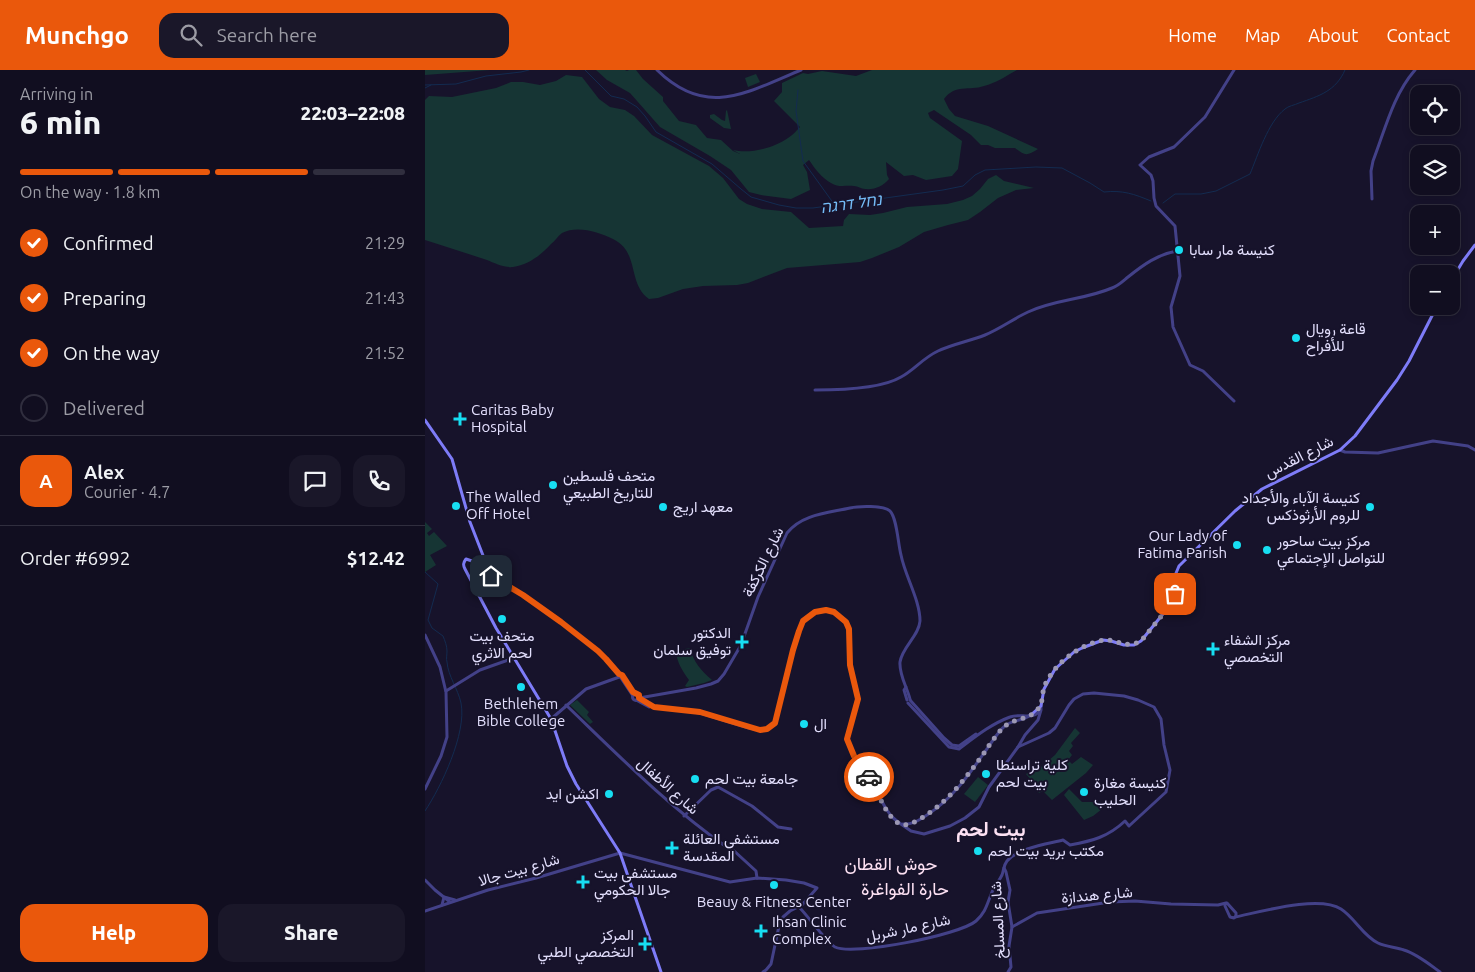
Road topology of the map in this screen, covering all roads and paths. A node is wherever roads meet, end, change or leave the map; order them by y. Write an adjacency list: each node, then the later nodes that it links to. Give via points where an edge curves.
1 (657, 70): 2 (street, via 686,91 705,98 733,96)
2 (801, 70)
3 (1234, 70): 7 (street, via 1205,117 1174,147 1149,157 1140,165 1151,175 1156,206 1175,226)
4 (1415, 70): 5 (street, via 1397,99 1373,161)
5 (1372, 199)
6 (1475, 246): 8 (main road)
7 (1177, 251): 10 (street, via 1144,265 1115,287 1089,297 1044,306 982,336 940,350 891,383); 11 (street, via 1180,276 1171,307 1173,327 1190,365 1203,371)
8 (1460, 266)
9 (1432, 315): 14 (main road, شارع القدس, via 1397,380 1355,436)
10 (815, 390)
11 (1234, 401)
12 (425, 420): 15 (main road, via 452,459 470,522)
13 (1475, 448): 14 (street, via 1433,441 1378,453)
14 (1340, 450): 16 (main road, شارع القدس, via 1273,482 1248,499 1179,566 1174,578)
15 (491, 576): 19 (main road, via 471,560 463,564); 20 (street, via 561,622 602,655)
16 (1177, 596): 17 (main road); 17 (main road, via 1176,600 1179,600)
17 (1167, 609): 27 (main road, via 1134,645 1103,640 1073,652 1048,680 1043,689)
18 (425, 635): 21 (street, via 440,667)
19 (514, 658): 21 (street, via 480,670); 30 (main road)
20 (620, 676): 22 (street); 22 (street); 26 (street, via 586,689)
21 (445, 692): 33 (street, via 447,737)
22 (637, 694): 23 (street); 24 (street, via 634,700)
23 (651, 695): 24 (street, شارع الكركفة); 25 (street); 29 (street, شارع الكركفة, via 696,688 718,681 725,674 741,644 787,533 795,524 852,507 882,507 889,509 895,518 901,558 920,622 901,662 909,701 954,746 959,746 1000,718)
24 (638, 699): 25 (street); 28 (street, via 659,710)
25 (647, 703): 28 (street, via 654,707)
26 (566, 705): 30 (street); 34 (street, شارع الأطفال)
27 (1041, 708): 29 (main road); 31 (street)
28 (704, 714): 35 (street, via 760,730 775,723 803,621 815,612 834,612 849,629 850,665 858,699 847,739 885,807)
29 (1032, 715): 31 (street); 35 (street, via 1007,724 960,785 939,806 911,824)
30 (551, 719): 37 (main road, via 576,784)
31 (1038, 720): 32 (street)
32 (1018, 748): 35 (street, via 989,787 979,807 965,818 924,834); 38 (street, شارع مار شربل, via 1055,728 1069,705 1083,694 1131,697 1154,707 1161,719 1169,770 1166,792 1129,826 1125,821 1109,833 1070,846 1063,840 1043,844 1009,859)
33 (425, 789)
34 (684, 816): 36 (street, via 718,787 752,806 778,827); 39 (street, شارع الأطفال, via 732,849 756,871)
35 (902, 824)
36 (791, 829)
37 (620, 853): 39 (street, via 730,882); 42 (street, شارع بيت جالا); 52 (main road)
38 (1003, 867): 46 (street, شارع مار شربل, via 1002,876 984,913 963,928 936,936 862,949 838,948); 51 (street, شارع المسلخ, via 1010,890 1008,902)
39 (757, 878): 46 (street, via 793,881 817,888)
40 (425, 880): 41 (street)
41 (444, 897): 42 (street); 43 (street); 44 (street)
42 (456, 900): 43 (street, شارع بيت جالا)
43 (448, 902): 44 (street, شارع بيت جالا)
44 (442, 905): 47 (street, شارع بيت جالا)
45 (1225, 906): 48 (street, via 1228,903); 50 (street, via 1230,916); 51 (street, شارع هندازة, via 1110,902 1037,913)
46 (799, 908): 53 (street, via 783,917 771,964)
47 (425, 911)
48 (1235, 912): 49 (street); 50 (street)
49 (1249, 914): 50 (street); 55 (street, via 1301,904 1336,907 1374,941 1412,953)
50 (1235, 917)
51 (1012, 927): 54 (street, شارع المسلخ)
52 (661, 972)
53 (763, 972)
54 (1009, 972)
55 (1440, 972)

